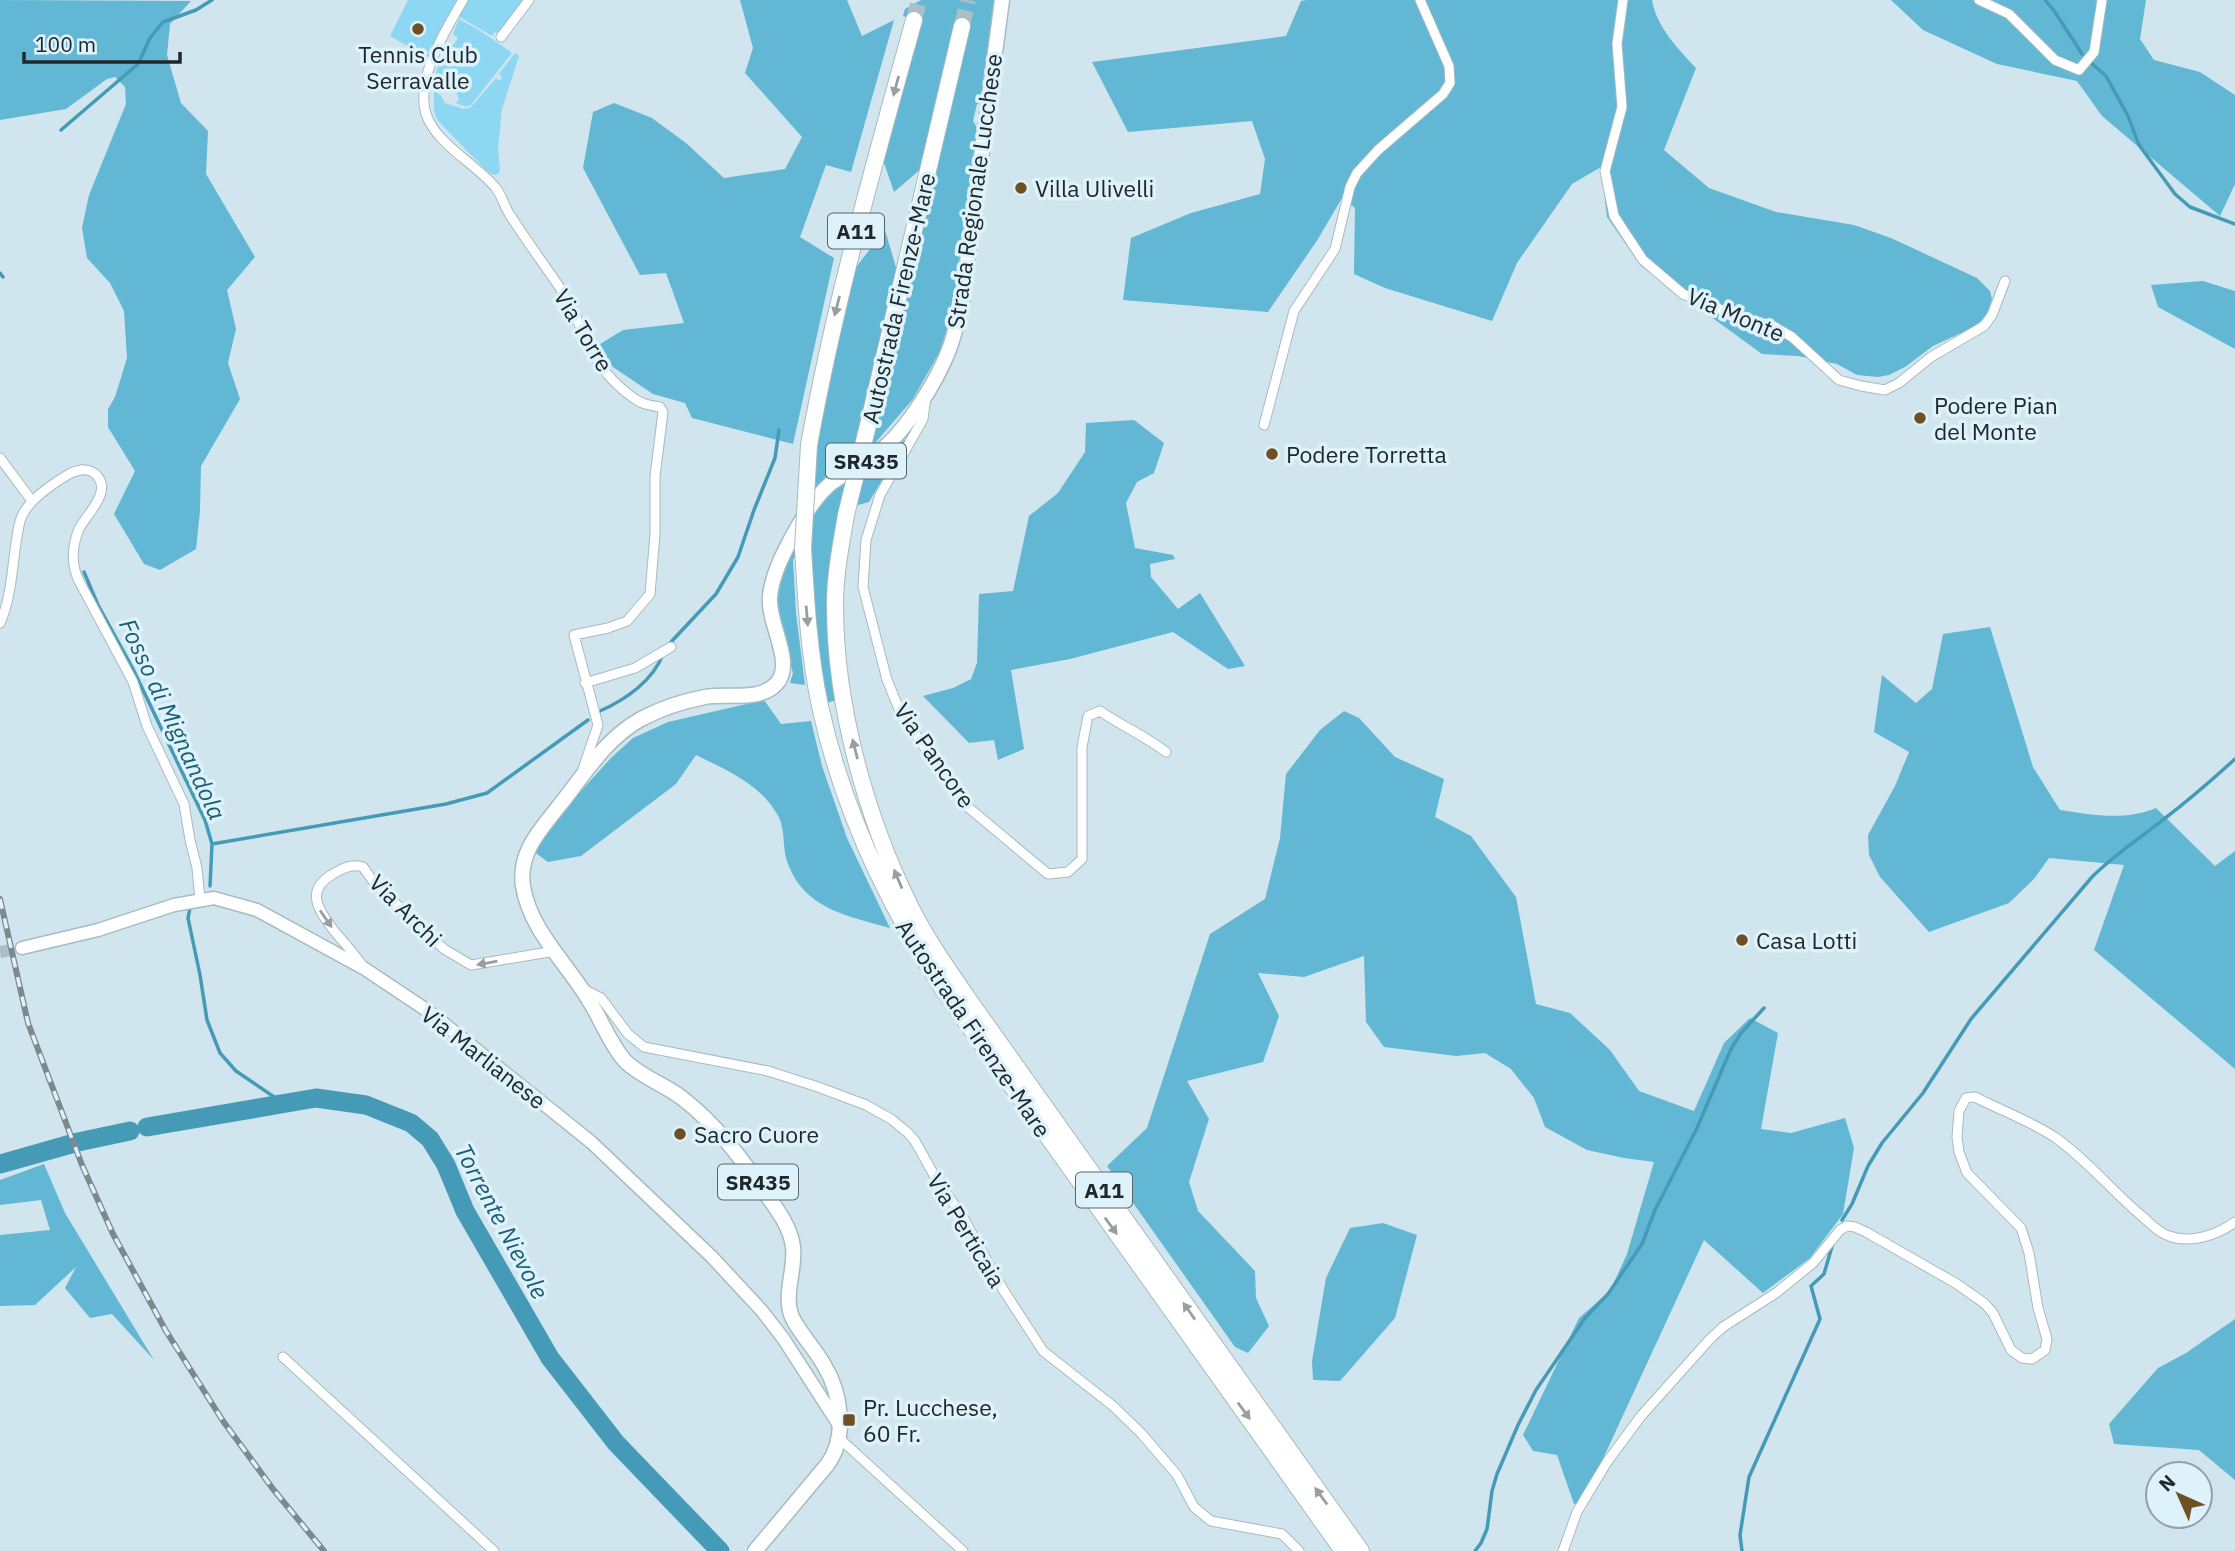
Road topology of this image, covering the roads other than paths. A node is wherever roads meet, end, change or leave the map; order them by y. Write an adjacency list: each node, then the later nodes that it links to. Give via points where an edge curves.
1 (463, 0): 18 (street, Via Torre, via 428,74 426,114 436,131 499,192 510,216 565,296 598,361 634,398 663,412 650,594 627,621 574,635)
2 (529, 0): 10 (street)
3 (1002, 0): 12 (main road, Strada Regionale Lucchese / SR435, via 962,301 948,351)
4 (1420, 0): 13 (street, via 1449,66 1450,83 1357,173 1335,249 1294,311)
5 (1623, 0): 11 (street, Via Monte, via 1617,44 1622,107 1605,171 1614,216 1643,260 1683,294 1773,326 1792,337 1839,380 1885,390 1984,326)
6 (1979, 0): 7 (street, via 2009,14 2055,60 2079,70 2094,51)
7 (2102, 0)
8 (914, 20): 33 (highway, Autostrada Firenze-Mare / A11, one-way to 33, bridge, via 848,263 810,445 803,548 808,626 826,733 871,861 942,988)
9 (962, 26): 34 (highway, Autostrada Firenze-Mare / A11, one-way to 9, bridge, via 940,957 912,910 887,853 856,754 841,685 836,628 836,585 846,515)
10 (500, 37)
11 (2005, 281)
12 (926, 392): 19 (street, Via Pancore, via 923,419 880,495 866,540 863,587 887,680 902,716 969,808 1048,874 1068,872 1082,859 1082,757 1088,716 1100,711); 20 (main road, Strada Regionale Lucchese / SR435, via 888,444 816,498 786,550 770,596 772,624 784,660 780,680 765,692 705,697 644,717 620,731)
13 (1264, 425)
14 (0, 458): 15 (street)
15 (32, 501): 16 (street, via 20,519); 21 (street, via 72,472 87,469 101,481 100,496 77,536 75,573 133,682 184,804)
16 (0, 623)
17 (671, 647): 18 (street, via 635,668)
18 (585, 683): 20 (street, via 598,725)
19 (1166, 752)
20 (579, 781): 23 (main road, Strada Regionale Lucchese / SR435, via 535,835 524,858 526,900)
21 (200, 900): 22 (street, Via Marlianese); 24 (street, Via Marlianese, via 214,898 257,910)
22 (22, 948)
23 (555, 951): 24 (street, Via Archi, one-way to 24, via 471,965 444,949 363,867 350,865 323,880 317,888 317,904); 25 (main road, Strada Regionale Lucchese / SR435)
24 (365, 969): 28 (street, Via Marlianese, via 428,1010 591,1142 712,1257 783,1338)
25 (582, 989): 28 (main road, Strada Regionale Lucchese / SR435, via 628,1064 698,1110 724,1136 782,1218 793,1249 789,1309 827,1368 835,1391); 32 (street, Via Perticaia, via 600,998 644,1047 768,1071 866,1105 900,1126 915,1141 1043,1350 1141,1433 1177,1475 1194,1507 1211,1521 1282,1534)
26 (2235, 1222): 35 (street, via 2212,1235 2170,1237 2053,1137 1975,1097 1966,1098 1959,1111 1959,1152 1967,1173 2021,1228 2047,1339 2045,1350 2032,1359 2022,1358 2011,1350 1984,1303 1866,1232 1847,1226 1813,1263 1723,1327 1641,1416 1577,1512)
27 (284, 1357): 29 (street)
28 (839, 1432): 30 (main road, via 833,1457); 31 (street)
29 (494, 1551)
30 (755, 1551)
31 (963, 1551)
32 (1298, 1551)
33 (1343, 1551)
34 (1361, 1551)
35 (1563, 1551)

